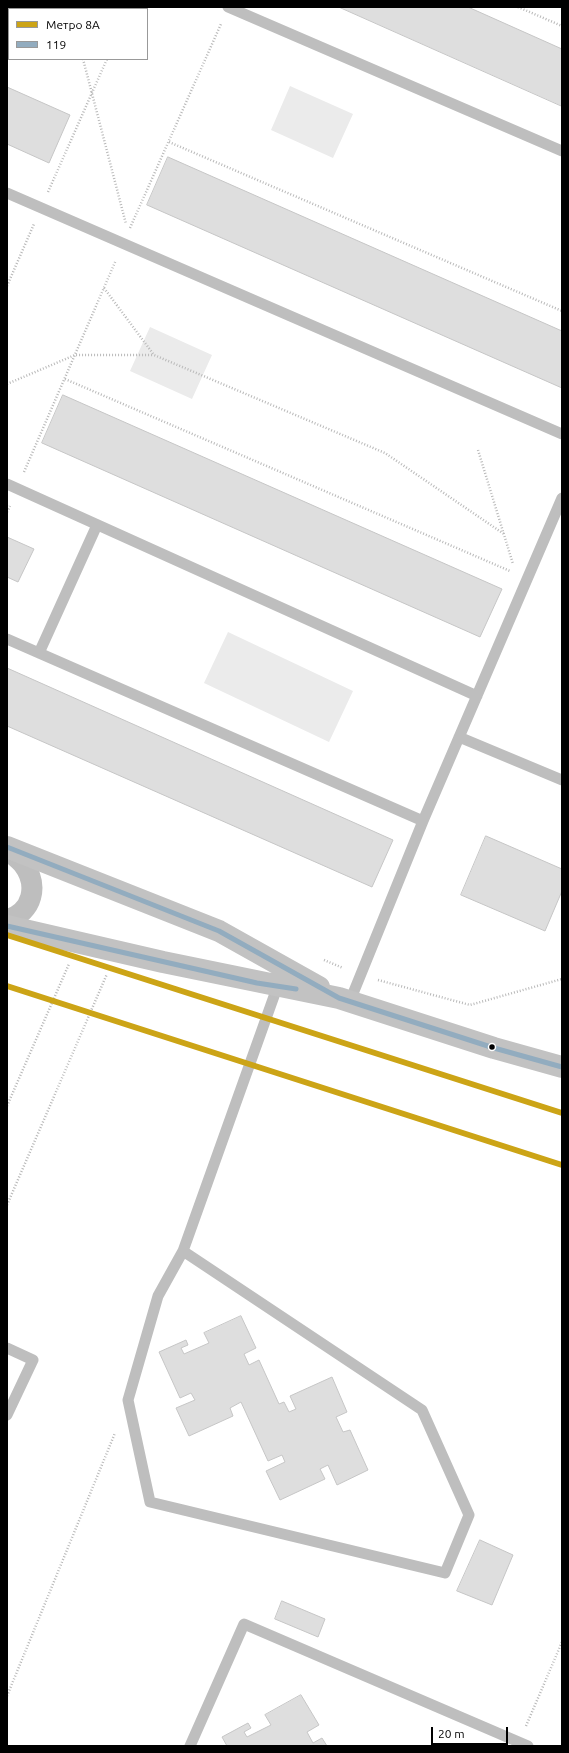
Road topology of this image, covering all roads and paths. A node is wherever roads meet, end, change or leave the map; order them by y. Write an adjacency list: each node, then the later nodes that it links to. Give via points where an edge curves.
1 (228, 7): 8 (lane)
2 (518, 7): 3 (path)
3 (562, 26)
4 (83, 60): 6 (path)
5 (107, 60): 6 (path)
6 (92, 94): 10 (path); 11 (path)
7 (169, 142): 14 (path)
8 (562, 151)
9 (7, 193): 10 (lane)
10 (41, 208): 12 (path); 18 (lane)
11 (128, 232)
12 (7, 286)
13 (104, 288): 15 (path)
14 (562, 311)
15 (154, 355): 17 (path, via 75,355); 23 (path, via 385,453)
16 (65, 379): 24 (path)
17 (7, 384)
18 (562, 434)
19 (478, 450): 23 (path)
20 (7, 484): 22 (lane)
21 (562, 498): 25 (lane)
22 (97, 525): 27 (lane); 28 (lane)
23 (504, 534): 24 (path)
24 (516, 574): 25 (path)
25 (522, 591): 28 (lane)
26 (7, 639): 27 (lane)
27 (39, 653): 31 (lane)
28 (477, 696): 29 (lane)
29 (459, 737): 30 (lane); 31 (lane)
30 (562, 780)
31 (422, 821): 39 (lane)
32 (7, 848): 33 (street, via 24,865 32,882 32,898 24,911); 39 (main road, via 219,931)
33 (7, 920)
34 (7, 926): 38 (main road, via 257,983)
35 (66, 971): 42 (path)
36 (108, 971): 43 (path)
37 (562, 979): 40 (path)
38 (278, 985): 39 (main road); 44 (lane)
39 (344, 1000): 41 (main road)
40 (470, 1005)
41 (562, 1068)
42 (7, 1106)
43 (7, 1205)
44 (184, 1251): 46 (lane, via 158,1296); 46 (lane, via 422,1410 469,1515 445,1573 150,1502)
45 (7, 1348): 47 (lane, via 33,1360)
46 (128, 1400): 49 (path)
47 (7, 1415)
48 (562, 1642): 50 (path)
49 (7, 1696)
50 (524, 1744): 51 (lane, via 244,1624)
51 (190, 1746)

